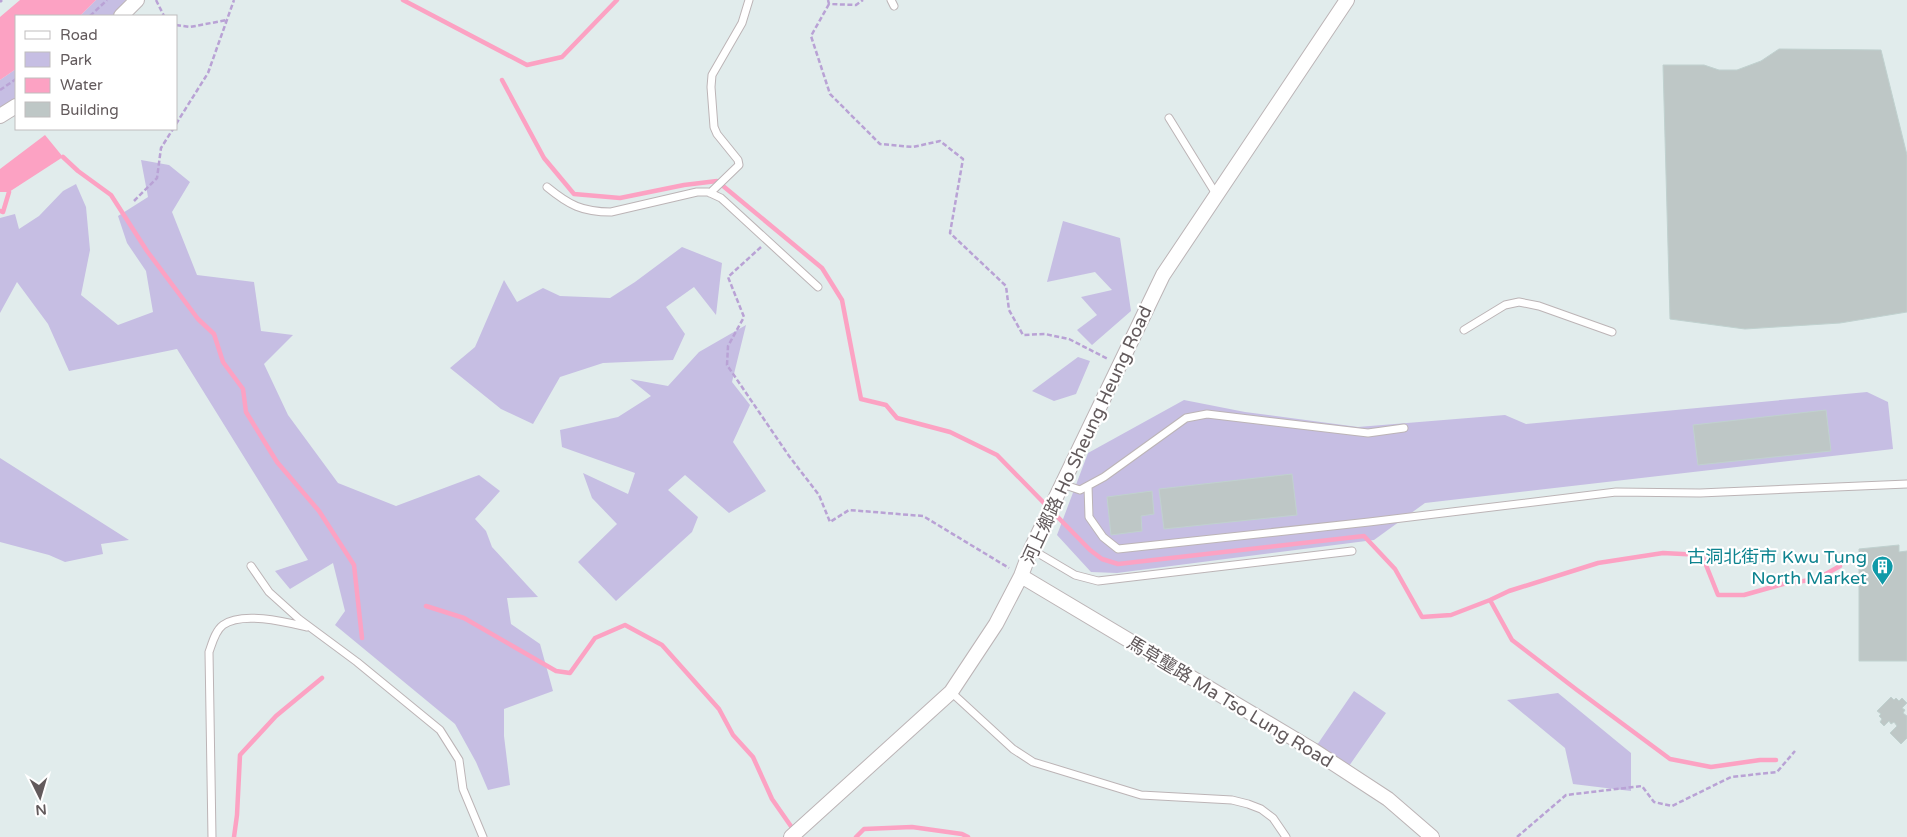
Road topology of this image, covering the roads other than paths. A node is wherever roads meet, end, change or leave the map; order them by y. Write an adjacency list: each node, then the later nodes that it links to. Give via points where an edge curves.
1 (137, 0): 4 (street)
2 (749, 0): 9 (lane, via 742,23 712,75 711,87 714,127 739,165)
3 (1347, 0): 10 (street, 河上鄉路 Ho Sheung Heung Road)
4 (122, 15)
5 (15, 107): 6 (street)
6 (0, 116)
7 (1169, 118): 10 (lane)
8 (547, 186): 9 (lane, via 568,203 582,210 597,212 611,212 697,192)
9 (710, 193): 11 (lane, via 721,198)
10 (1216, 194): 15 (street, 河上鄉路 Ho Sheung Heung Road, via 1163,275)
11 (818, 287)
12 (1464, 330): 13 (lane, via 1505,305 1519,302)
13 (1612, 332)
14 (1404, 428): 17 (lane, via 1368,433 1207,414 1186,418)
15 (1062, 484): 17 (lane, via 1080,490); 18 (street, 河上鄉路 Ho Sheung Heung Road)
16 (1907, 484): 17 (lane, via 1700,493 1616,492 1118,549 1103,537 1089,517)
17 (1088, 486)
18 (1031, 549): 19 (lane, via 1075,575 1098,581); 21 (street, 河上鄉路 Ho Sheung Heung Road)
19 (1352, 552)
20 (251, 566): 22 (lane, via 269,592)
21 (1021, 576): 23 (street, 河上鄉路 Ho Sheung Heung Road, via 996,624); 28 (street, 馬草壟路 Ma Tso Lung Road, via 1313,750 1388,799)
22 (310, 627): 24 (lane, via 269,619 241,619 223,625 214,637 209,652); 25 (lane, via 440,730 459,760 463,788)
23 (951, 692): 26 (street, 河上鄉路 Ho Sheung Heung Road); 27 (lane, via 1013,749 1033,762 1142,795 1232,800 1248,804 1272,818)
24 (212, 837)
25 (483, 837)
26 (791, 837)
27 (1286, 837)
28 (1432, 837)

